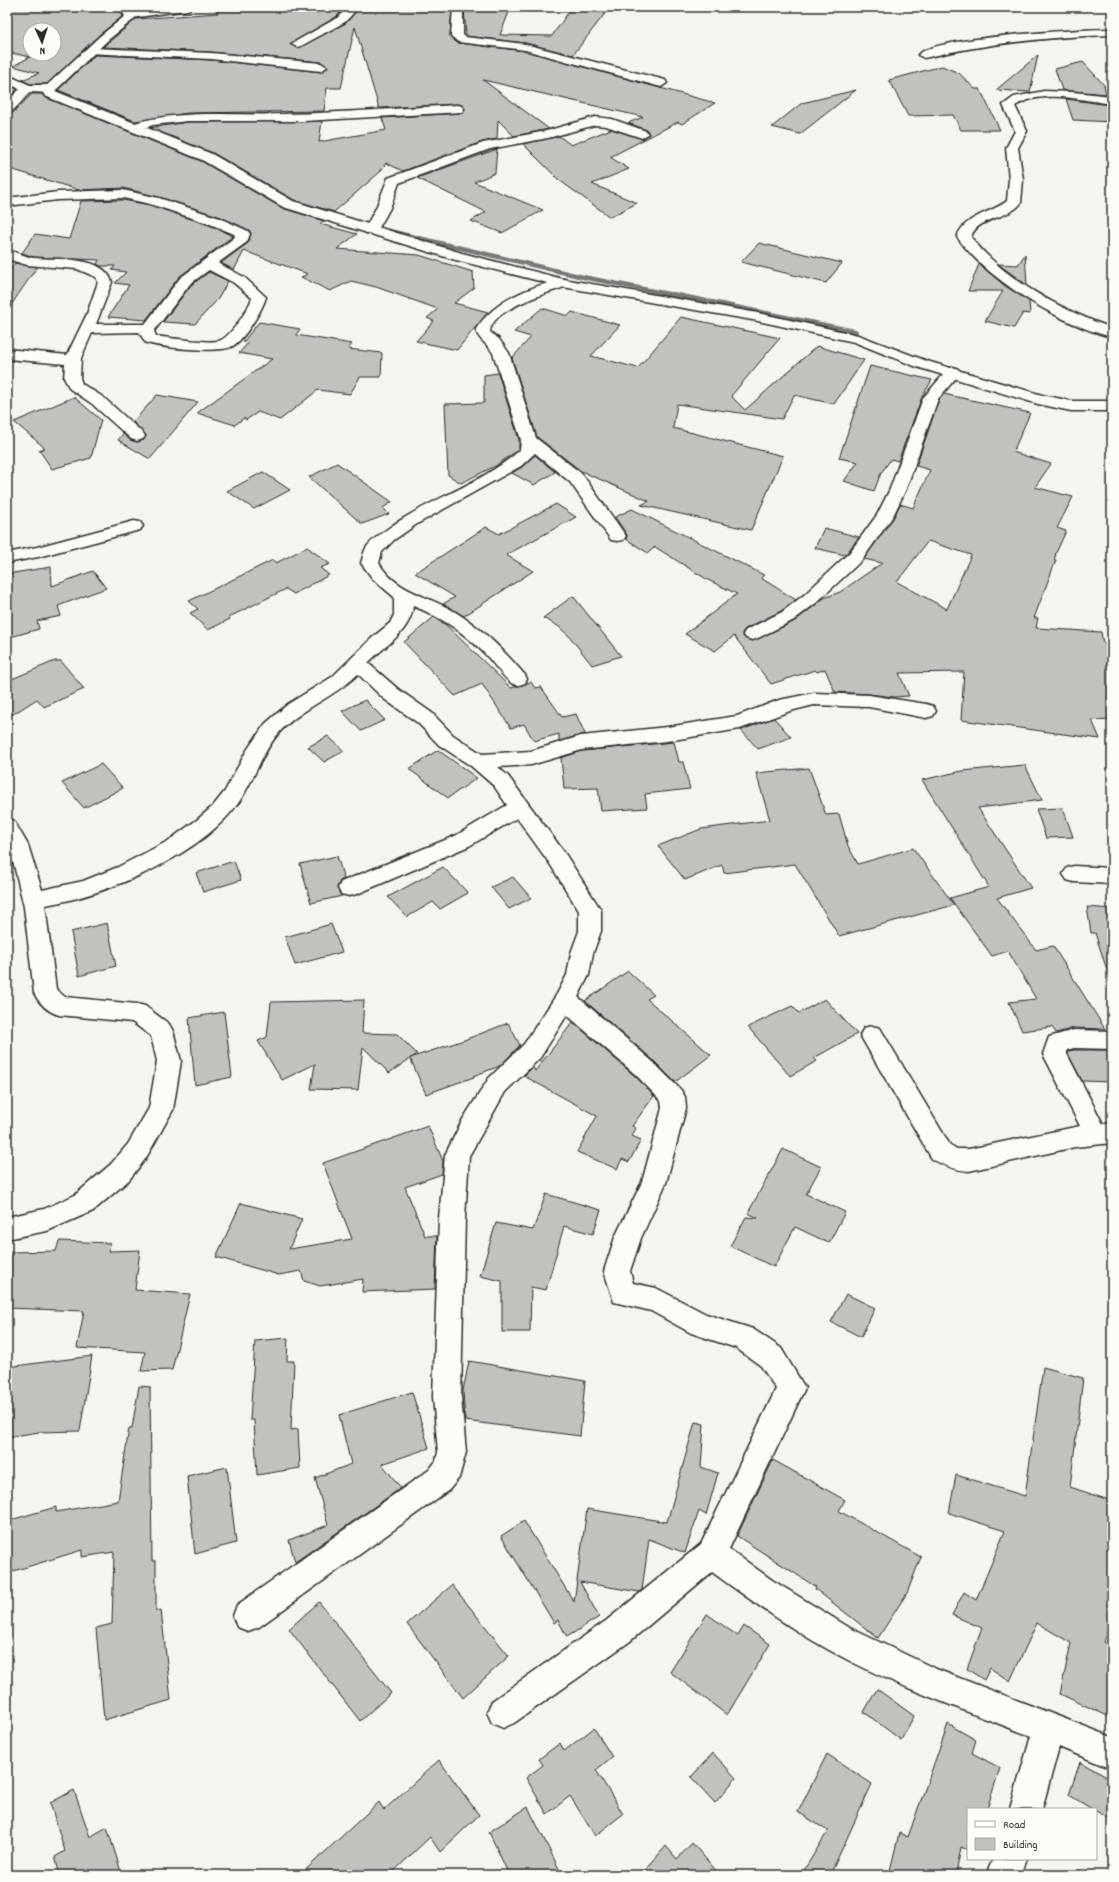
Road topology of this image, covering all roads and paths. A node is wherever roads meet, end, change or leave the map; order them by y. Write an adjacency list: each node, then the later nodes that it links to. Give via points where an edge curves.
1 (188, 7): 4 (street)
2 (354, 7): 6 (street, via 341,20)
3 (458, 7): 11 (street, via 457,36 462,40 525,47)
4 (127, 11): 7 (street)
5 (1112, 32): 8 (street, via 1014,38 946,48)
6 (297, 44)
7 (91, 51): 9 (street, via 211,56); 13 (street)
8 (924, 55)
9 (321, 68)
10 (7, 79): 12 (street)
11 (661, 83)
12 (28, 88): 13 (street); 16 (street)
13 (50, 89): 17 (street, via 50,93)
14 (1112, 100): 26 (street, via 1038,94 1013,101 1009,105 1010,110 1021,131 1012,148 1016,179 1014,202 968,227 964,232 966,242 1004,277 1080,321)
15 (458, 109): 17 (street, via 284,118 176,118 155,120)
16 (7, 110)
17 (135, 127): 20 (street, via 207,157 284,203)
18 (642, 134): 20 (street, via 608,122 595,121 488,146 394,181)
19 (7, 202): 22 (street, via 58,196 123,194 154,201 215,221 242,234 242,239)
20 (371, 230): 23 (street, via 457,256)
21 (7, 255): 24 (street, via 26,261 64,264 100,272 105,282)
22 (208, 264): 25 (street, via 185,281); 25 (street, via 239,280 259,297 257,305 234,338 220,346 179,343 155,341 148,336)
23 (563, 283): 29 (street, via 758,317 850,338 922,364); 32 (street, via 496,312 482,329 483,334 494,342 500,353)
24 (87, 329): 25 (street, via 133,328); 28 (street)
25 (147, 331)
26 (1112, 333)
27 (7, 354): 28 (street, via 63,360)
28 (73, 358): 31 (street, via 72,378 75,386 97,400)
29 (953, 372): 30 (street, via 1038,399 1071,406); 37 (street, via 931,398 898,489 885,516 856,556 788,616)
30 (1112, 406)
31 (137, 436)
32 (529, 440): 34 (street, via 576,478); 36 (street, via 529,447 521,458 500,472 424,512 396,531 370,555 370,566)
33 (134, 526): 35 (street)
34 (617, 536)
35 (7, 558)
36 (403, 594): 38 (street, via 405,608 401,622 370,649); 39 (street, via 438,610 476,634)
37 (752, 634)
38 (358, 664): 41 (street, via 391,694 425,718 446,740); 47 (street, via 339,681 281,718 264,735 224,807 185,840 146,862 91,887)
39 (518, 679)
40 (926, 711): 41 (street, via 869,701 814,699 786,705 740,722 667,734 581,743 531,758)
41 (478, 761): 42 (street, via 501,781)
42 (520, 807): 46 (street, via 462,842); 48 (street, via 590,910 590,931 578,974)
43 (7, 826): 47 (street, via 18,844)
44 (1074, 874): 45 (street)
45 (1112, 876)
46 (349, 888)
47 (34, 899): 52 (street, via 45,993 59,1006 137,1013 161,1031 169,1061 161,1110 137,1151 120,1172 84,1204 46,1220)
48 (565, 1000): 53 (street, via 644,1068 673,1097 674,1108 654,1183 628,1237 617,1271 623,1293 656,1300 700,1324 744,1338 771,1357 791,1388); 54 (street, via 532,1051 497,1085 457,1155 447,1362 451,1436 449,1468 439,1480)
49 (872, 1035): 51 (street, via 941,1152 954,1159 983,1158 1042,1143)
50 (1112, 1040): 51 (street, via 1074,1039 1057,1044 1054,1054)
51 (1104, 1134)
52 (7, 1228)
53 (711, 1554): 55 (street, via 618,1631); 56 (street, via 839,1639 930,1682)
54 (248, 1616)
55 (503, 1712)
56 (1048, 1727): 57 (street); 58 (street)
57 (1112, 1753)
58 (1026, 1808)
59 (1010, 1860): 60 (street)
60 (1003, 1875)

